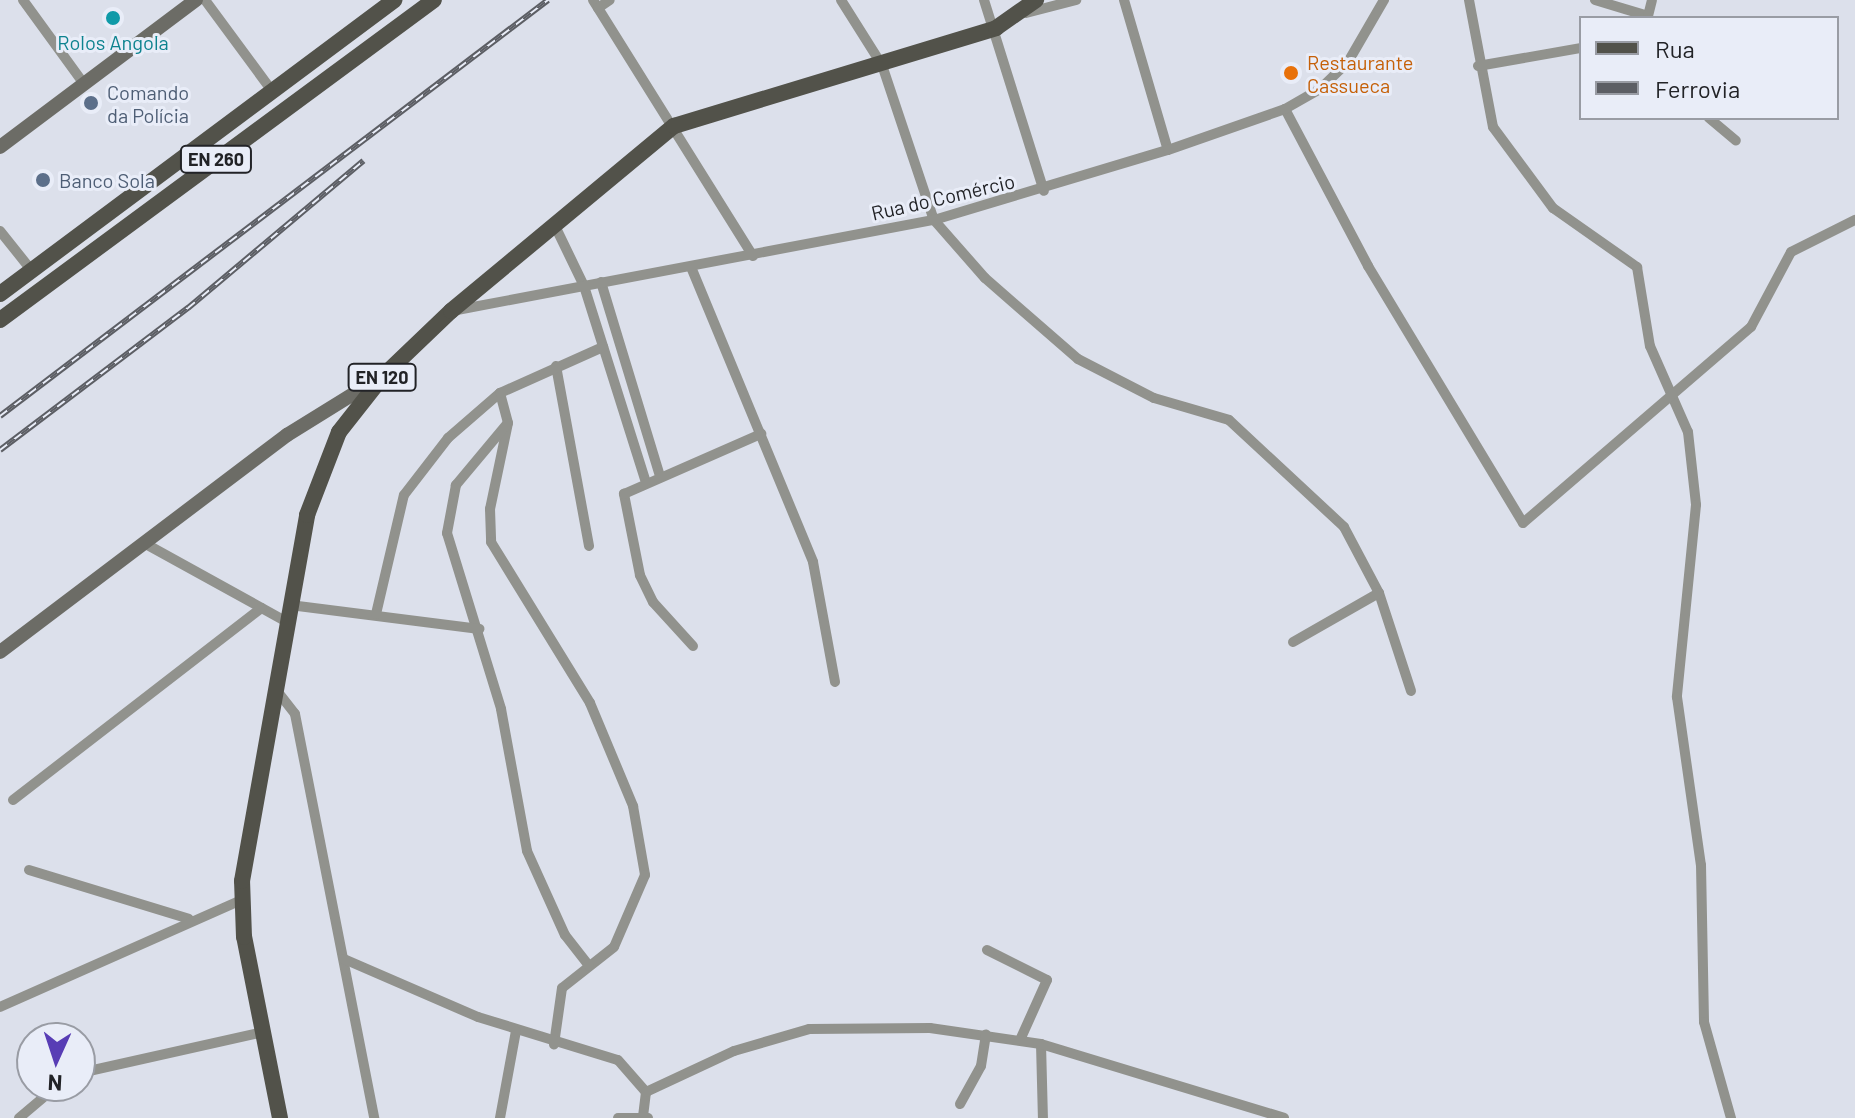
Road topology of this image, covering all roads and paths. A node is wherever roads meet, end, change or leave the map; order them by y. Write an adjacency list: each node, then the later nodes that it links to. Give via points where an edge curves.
1 (23, 0): 22 (street)
2 (196, 0): 22 (street)
3 (205, 0): 23 (street)
4 (395, 0): 23 (main road, EN 260)
5 (434, 0): 16 (main road, EN 260)
6 (610, 0): 15 (street)
7 (841, 0): 20 (street)
8 (984, 0): 18 (street)
9 (1076, 0): 17 (street)
10 (1124, 0): 29 (street)
11 (1384, 0): 24 (street, Rua do Comércio, via 1348,62)
12 (1469, 0): 21 (street)
13 (1595, 0): 14 (street, via 1648,16)
14 (1652, 0)
15 (596, 4): 26 (street)
16 (416, 5): 32 (main road, EN 260)
17 (1031, 6): 18 (main road, EN 120)
18 (996, 28): 20 (main road, EN 120); 31 (street)
19 (1579, 48): 21 (street)
20 (882, 65): 26 (main road, EN 120); 33 (street)
21 (1478, 66): 49 (street, via 1493,127 1542,196 1637,267 1650,346)
22 (84, 84): 28 (street)
23 (272, 91): 30 (main road, EN 260)
24 (1285, 109): 29 (street, Rua do Comércio); 49 (street, via 1516,520 1533,518)
25 (1711, 120): 27 (street)
26 (674, 126): 35 (main road, EN 120); 37 (street)
27 (1736, 141)
28 (0, 147)
29 (1168, 150): 31 (street, Rua do Comércio)
30 (158, 177): 32 (main road); 39 (main road, EN 260)
31 (1044, 191): 33 (street, Rua do Comércio)
32 (171, 192): 44 (main road, EN 260)
33 (934, 220): 37 (street, Rua do Comércio); 56 (street, via 985,278 1078,359 1154,398 1236,425 1344,527)
34 (1855, 220): 49 (street, via 1791,252 1751,327)
35 (556, 228): 41 (street); 43 (main road, EN 120)
36 (0, 231): 39 (street)
37 (753, 256): 38 (street, Rua do Comércio)
38 (691, 267): 40 (street, Rua do Comércio); 51 (street)
39 (32, 271): 42 (main road, EN 260)
40 (601, 282): 41 (street, Rua do Comércio); 52 (street)
41 (584, 286): 43 (street, Rua do Comércio); 45 (street)
42 (0, 294)
43 (451, 311): 47 (main road, EN 120)
44 (0, 320)
45 (603, 347): 46 (street); 53 (street)
46 (556, 366): 48 (street); 55 (street)
47 (383, 376): 54 (street, via 287,435); 58 (main road, EN 120, via 321,464)
48 (500, 393): 50 (street); 59 (street, via 448,438 404,495)
49 (1675, 395): 93 (street, via 1688,432 1696,505 1677,697 1701,865 1704,1022)
50 (508, 423): 60 (street, via 456,485 445,512); 73 (street, via 490,509 491,542 590,703 630,797 645,875 614,947)
51 (761, 434): 52 (street); 64 (street, via 813,562)
52 (659, 473): 53 (street)
53 (645, 480): 62 (street, via 624,494 640,575 653,602)
54 (144, 543): 57 (street); 63 (street)
55 (589, 546)
56 (1379, 593): 61 (street); 66 (street)
57 (261, 608): 58 (street); 67 (street)
58 (289, 613): 59 (street); 65 (main road, EN 120)
59 (376, 614): 60 (street)
60 (479, 629): 73 (street, via 527,851 565,935)
61 (1293, 642)
62 (693, 646)
63 (0, 652)
64 (835, 682)
65 (274, 687): 69 (main road, EN 120); 72 (street, via 295,714)
66 (1411, 691)
67 (13, 800)
68 (29, 870): 70 (street)
69 (241, 900): 70 (street); 76 (main road, EN 120)
70 (189, 919): 74 (street)
71 (987, 950): 78 (street, via 1047,980)
72 (344, 959): 75 (street); 87 (street)
73 (589, 966): 79 (street, via 562,988)
74 (0, 1007)
75 (516, 1031): 79 (street); 88 (street)
76 (264, 1032): 81 (street); 86 (main road, EN 120)
77 (986, 1034): 78 (street); 82 (street, via 809,1029 734,1051); 84 (street, via 981,1066)
78 (1020, 1040): 80 (street)
79 (554, 1044): 82 (street, via 618,1060)
80 (1041, 1044): 91 (street); 92 (street)
81 (96, 1069)
82 (646, 1092): 90 (street)
83 (38, 1102): 85 (street)
84 (960, 1104)
85 (19, 1118)
86 (280, 1118)
87 (374, 1118)
88 (500, 1118)
89 (618, 1118): 90 (street)
90 (646, 1118)
91 (1043, 1118)
92 (1284, 1118)
93 (1731, 1118)

